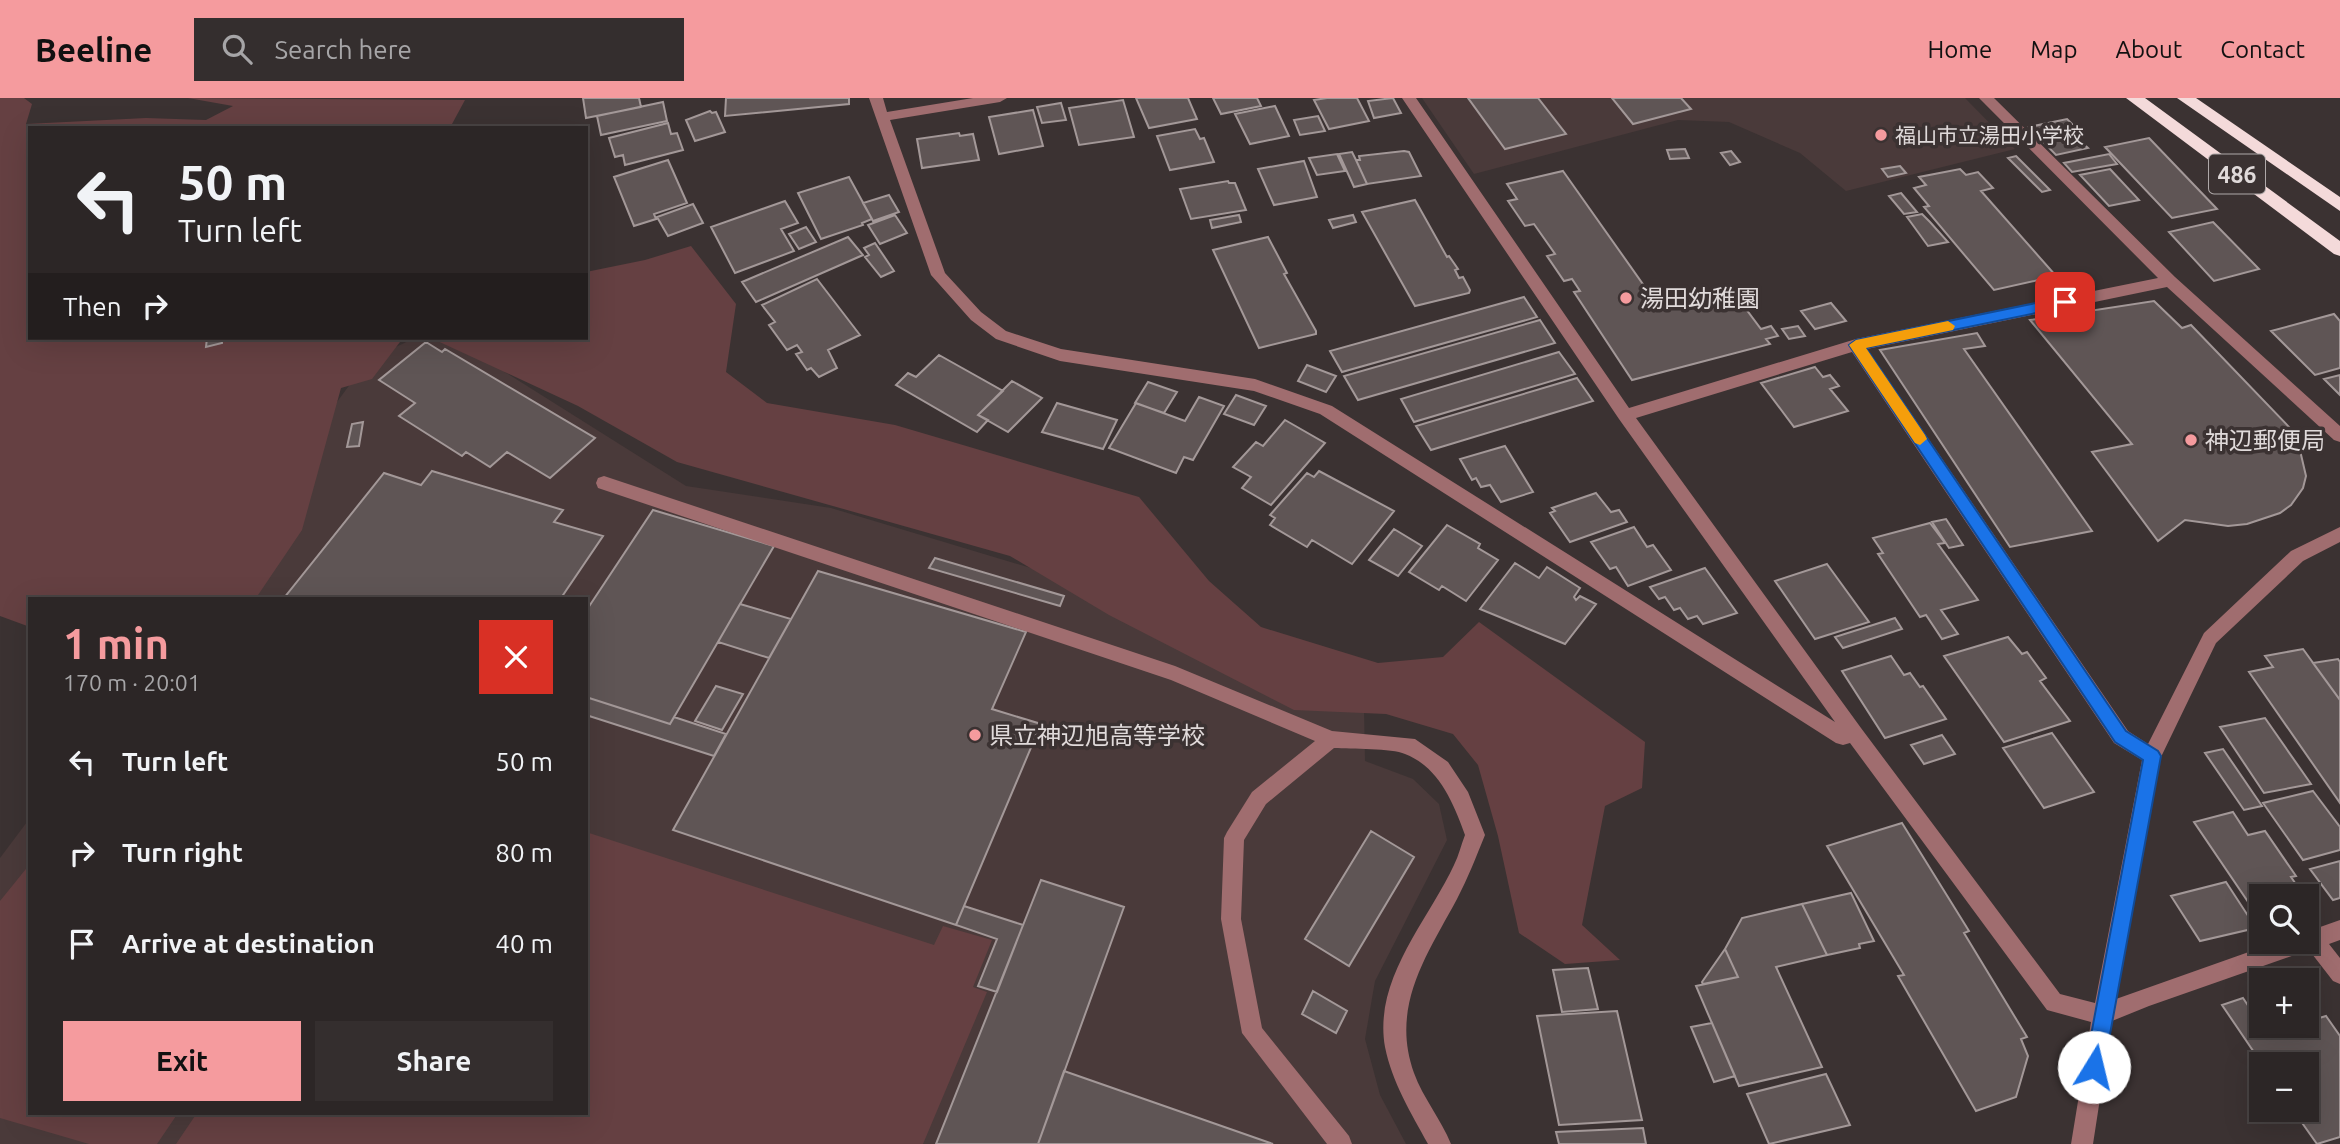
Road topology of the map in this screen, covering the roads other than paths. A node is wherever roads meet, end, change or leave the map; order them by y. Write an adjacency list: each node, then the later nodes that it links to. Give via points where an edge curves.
1 (876, 98): 7 (street)
2 (1000, 98): 7 (street)
3 (1409, 98): 12 (street)
4 (1986, 98): 10 (street)
5 (2134, 98): 9 (highway, 486)
6 (2185, 98): 8 (highway, 486)
7 (882, 117): 16 (street, via 938,275 1001,335 1060,355 1255,385 1326,410 1843,737)
8 (2340, 205)
9 (2340, 250)
10 (2170, 281): 11 (street); 13 (street)
11 (1856, 345): 12 (street); 18 (street, via 2120,737)
12 (1625, 415): 16 (street)
13 (2340, 436)
14 (604, 483): 17 (street, via 1175,674)
15 (2340, 534): 18 (street, via 2297,556 2210,638)
16 (1854, 734): 24 (street, via 2054,1003)
17 (1331, 739): 25 (street, via 1259,798 1234,838 1231,919 1252,1033); 26 (street, via 1408,745 1441,768 1461,798 1475,835 1462,869 1399,986 1395,1020 1402,1072)
18 (2152, 756): 24 (street)
19 (2340, 930): 20 (street)
20 (2319, 937)
21 (2319, 947): 23 (street)
22 (2269, 954): 24 (street)
23 (2340, 974)
24 (2103, 1015): 27 (street)
25 (1341, 1144)
26 (1440, 1144)
27 (2082, 1144)

